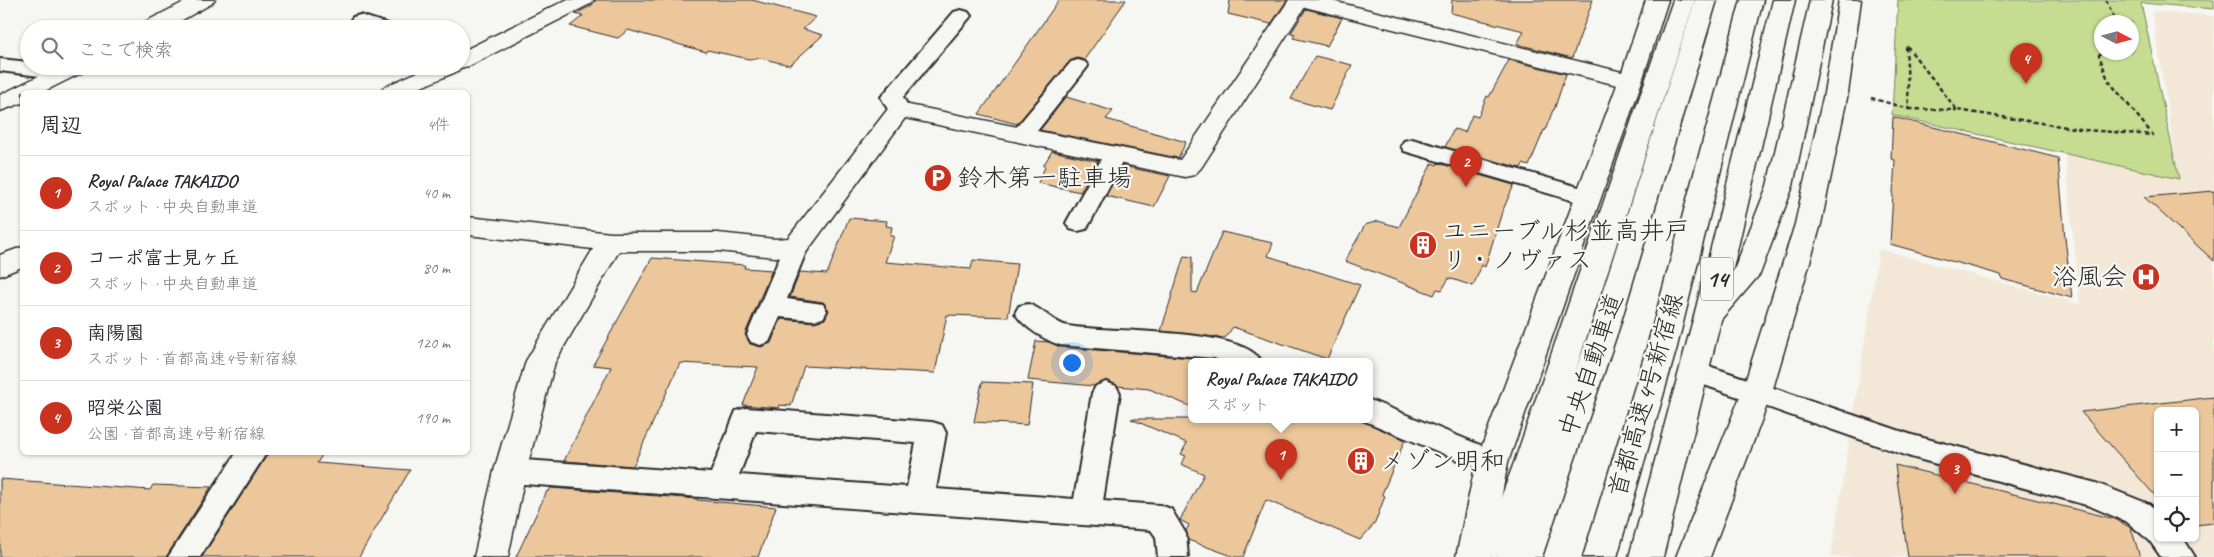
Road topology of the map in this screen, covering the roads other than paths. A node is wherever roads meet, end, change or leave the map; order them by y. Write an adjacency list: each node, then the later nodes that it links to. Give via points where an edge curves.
1 (582, 0): 13 (main road)
2 (1301, 0): 19 (main road); 27 (main road, via 1185,169)
3 (1657, 0): 19 (main road)
4 (1684, 0): 57 (main road)
5 (1706, 0): 58 (main road, 中央自動車道, via 1605,328)
6 (1752, 0): 59 (main road, 首都高速4号新宿線, via 1662,347)
7 (1784, 0): 38 (main road, 14)
8 (1820, 0): 38 (main road, via 1780,186 1746,274)
9 (1850, 0): 42 (main road, via 1836,93 1808,224)
10 (197, 1): 12 (main road)
11 (961, 16): 24 (lane, via 892,97)
12 (164, 20)
13 (470, 55)
14 (0, 65): 15 (lane)
15 (20, 66)
16 (1078, 66): 25 (lane)
17 (60, 75): 20 (main road)
18 (428, 75): 21 (main road)
19 (1630, 81): 28 (main road)
20 (30, 90)
21 (396, 90)
22 (20, 95): 23 (main road)
23 (0, 104)
24 (900, 110): 25 (main road); 32 (main road)
25 (1022, 135): 27 (main road)
26 (1412, 146): 28 (lane)
27 (1115, 154): 29 (lane)
28 (1588, 197): 46 (main road)
29 (1078, 223)
30 (470, 226): 31 (main road)
31 (612, 242): 32 (main road, via 718,242); 47 (main road, via 541,361)
32 (796, 247): 35 (lane)
33 (20, 257): 34 (main road)
34 (0, 266)
35 (771, 307): 36 (lane); 39 (lane)
36 (814, 311)
37 (1028, 313): 40 (lane, via 1060,335 1217,348)
38 (1708, 316): 41 (main road, 14)
39 (760, 336)
40 (1241, 358)
41 (1694, 371): 42 (lane); 60 (main road, 14)
42 (1756, 392): 51 (lane, via 1912,446 2096,495 2138,513); 61 (main road)
43 (1106, 393): 50 (lane)
44 (1373, 413): 46 (lane)
45 (251, 455): 53 (lane)
46 (1492, 462): 56 (main road)
47 (510, 471): 48 (lane); 54 (main road)
48 (720, 486): 49 (lane); 49 (lane, via 746,419 932,433)
49 (919, 501): 50 (lane)
50 (1086, 513): 55 (lane, via 1160,518 1171,534)
51 (2154, 527)
52 (2167, 542): 62 (lane)
53 (183, 557)
54 (491, 557)
55 (1173, 557)
56 (1473, 557)
57 (1496, 557)
58 (1525, 557)
59 (1600, 557)
60 (1646, 557)
61 (1693, 557)
62 (2180, 557)

